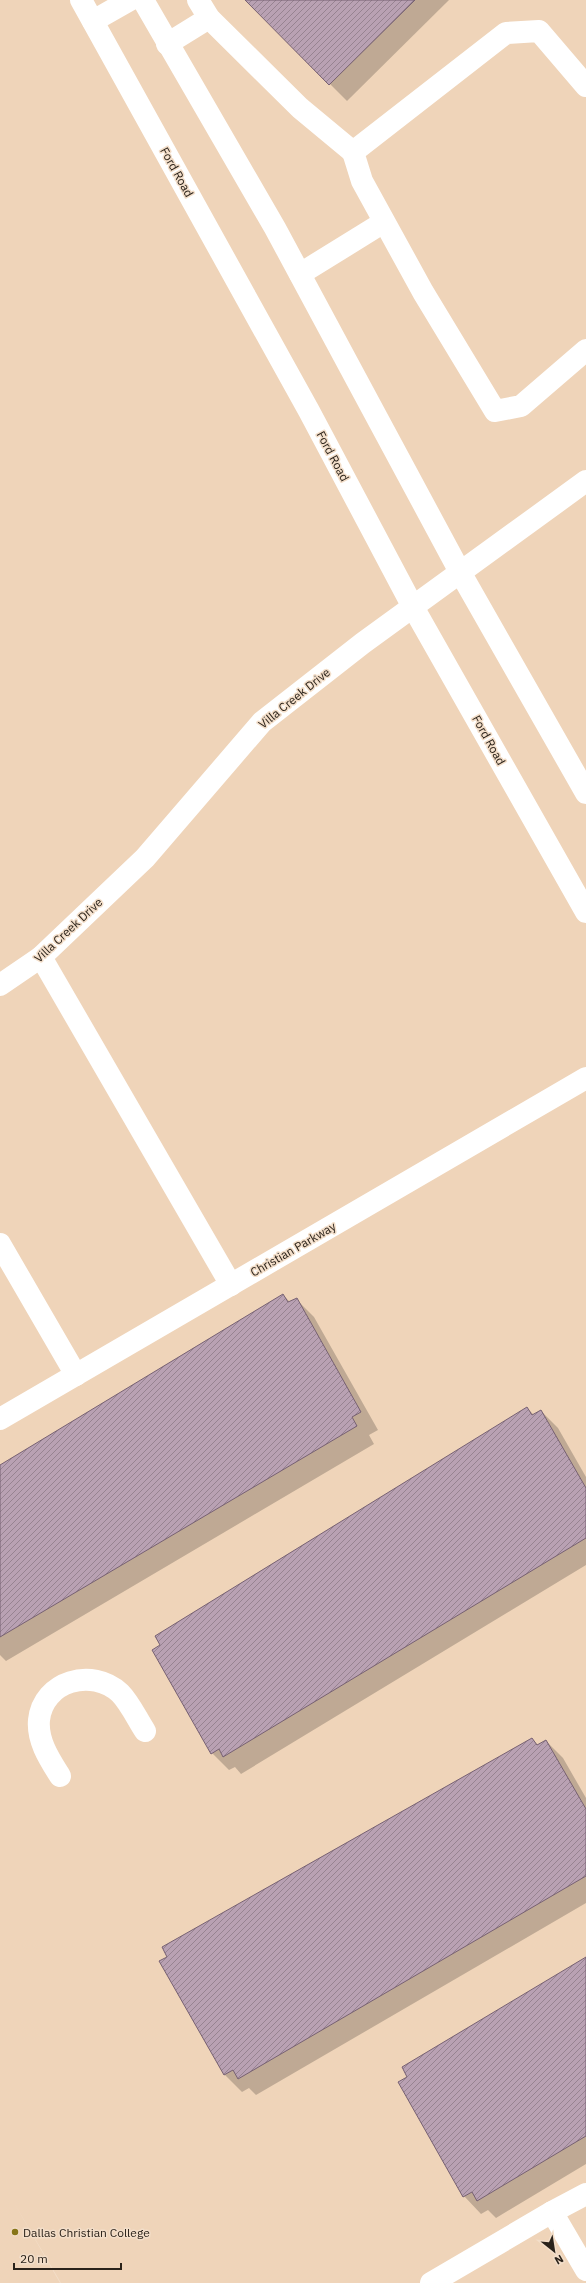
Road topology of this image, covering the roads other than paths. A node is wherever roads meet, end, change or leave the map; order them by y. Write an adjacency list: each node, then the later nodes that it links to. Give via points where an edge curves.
1 (81, 0): 5 (street, Ford Road)
2 (130, 0): 5 (street)
3 (143, 0): 6 (street)
4 (203, 9): 6 (street); 8 (street, via 300,108)
5 (93, 21): 14 (street, Ford Road, via 309,411)
6 (167, 44): 10 (street)
7 (586, 86): 8 (street, via 539,31 506,33)
8 (353, 152): 9 (street, via 362,181)
9 (384, 222): 10 (street); 11 (street, via 422,292 495,411 521,406)
10 (300, 274): 13 (street)
11 (586, 350)
12 (586, 481): 13 (street, Villa Creek Drive)
13 (460, 572): 14 (street, Villa Creek Drive); 15 (street)
14 (414, 607): 16 (street, Ford Road); 17 (street, Villa Creek Drive, via 262,722 145,858)
15 (586, 793)
16 (586, 912)
17 (40, 957): 18 (street, Villa Creek Drive); 21 (street)
18 (0, 985)
19 (586, 1078): 21 (street, Christian Parkway)
20 (0, 1244): 22 (street)
21 (230, 1285): 22 (street, Christian Parkway)
22 (76, 1375): 23 (street, Christian Parkway)
23 (0, 1420)
24 (145, 1732): 25 (street, via 120,1693 104,1683 88,1680 67,1682 52,1691 43,1702 39,1721 40,1736)
25 (60, 1776)
26 (586, 2194): 27 (street)
27 (552, 2212): 28 (street); 29 (street)
28 (586, 2270)
29 (431, 2283)

